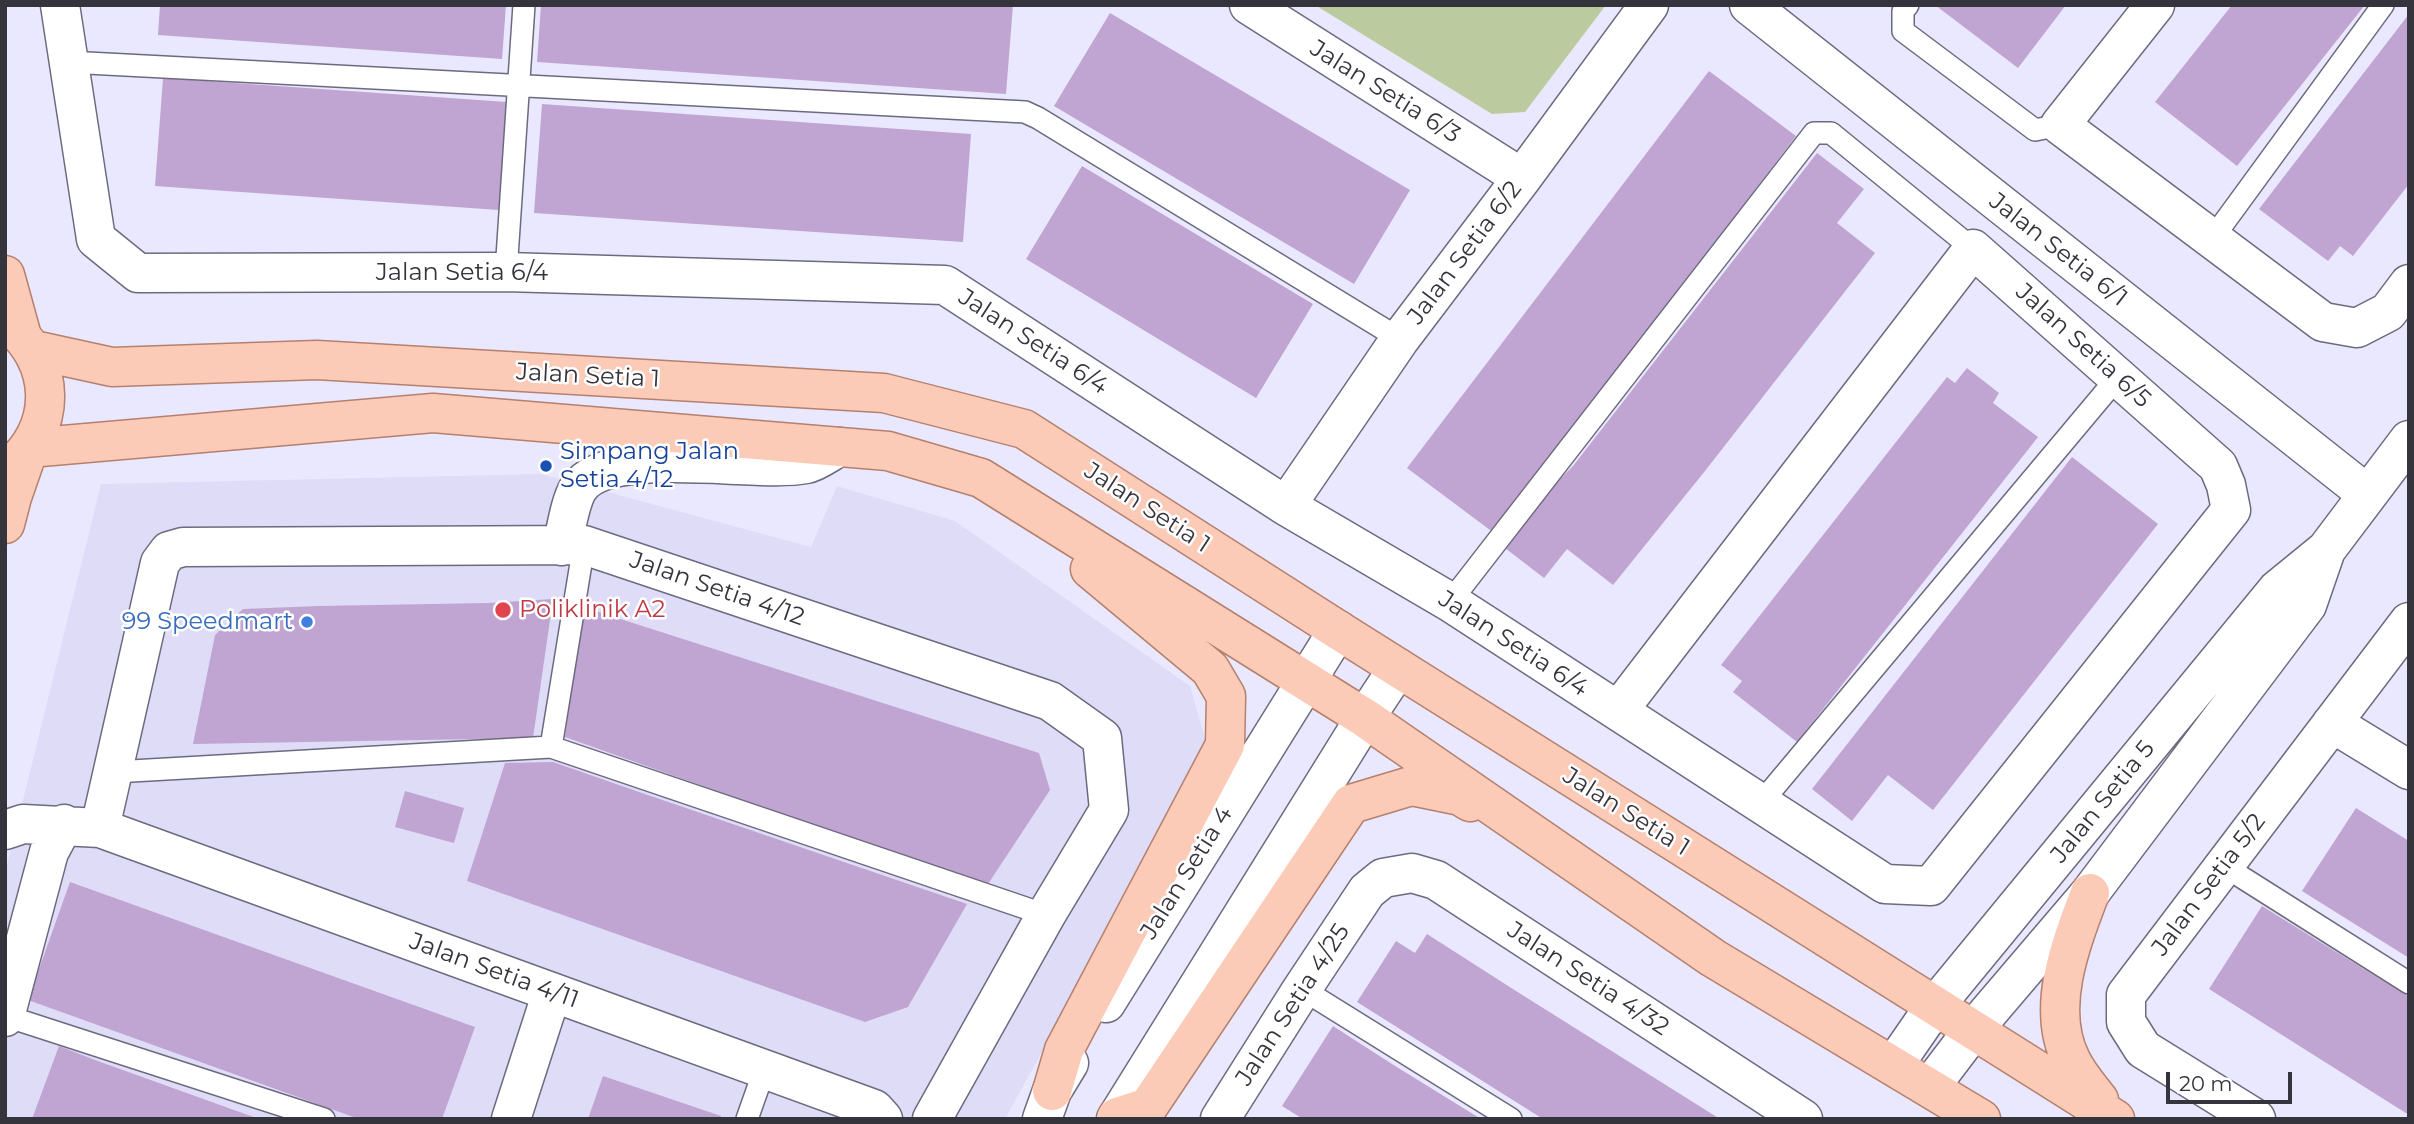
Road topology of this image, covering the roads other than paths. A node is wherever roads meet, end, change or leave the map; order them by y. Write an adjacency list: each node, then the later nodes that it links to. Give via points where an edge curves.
1 (60, 5): 9 (street, Jalan Setia 6/4)
2 (524, 5): 10 (lane)
3 (1249, 5): 12 (street, Jalan Setia 6/3)
4 (1649, 5): 12 (street, Jalan Setia 6/2)
5 (1749, 5): 25 (street, Jalan Setia 6/1)
6 (1908, 5): 11 (lane, via 1903,11 1903,31 2035,131)
7 (2155, 5): 11 (street)
8 (2383, 5): 13 (lane)
9 (68, 62): 10 (lane); 15 (street, Jalan Setia 6/4, via 96,239 138,273)
10 (518, 84): 15 (lane); 19 (lane, via 1025,112)
11 (2060, 125): 13 (street)
12 (1522, 178): 19 (street, Jalan Setia 6/2)
13 (2212, 239): 17 (street, via 2323,322 2357,328 2388,312)
14 (1973, 249): 20 (street, Jalan Setia 6/5); 30 (lane, via 1831,133 1814,133); 35 (street)
15 (506, 272): 26 (street, Jalan Setia 6/4, via 944,285)
16 (5, 275): 18 (main road)
17 (2409, 284)
18 (20, 335): 23 (main road, via 43,374 46,400 41,425); 32 (main road, Jalan Setia 1, via 112,367 317,360 884,393 1024,429)
19 (1400, 339): 26 (street, Jalan Setia 6/2)
20 (2118, 377): 41 (lane); 45 (street, Jalan Setia 6/5, via 2218,466 2231,510 1931,886)
21 (2409, 440): 25 (street, Jalan Setia 5)
22 (839, 447): 23 (main road, Jalan Setia 1, via 433,413); 24 (main road, Jalan Setia 1, via 888,451); 28 (street, via 809,464 615,466 590,476 578,490)
23 (17, 460): 27 (main road)
24 (981, 478): 34 (main road, Jalan Setia 1); 59 (main road, via 1210,669 1226,696 1226,745 1064,1050)
25 (2367, 494): 29 (street, Jalan Setia 5)
26 (1286, 506): 30 (street, Jalan Setia 6/4)
27 (5, 524)
28 (573, 545): 38 (lane); 40 (street, Jalan Setia 4/12, via 183,547 169,551 160,563); 48 (street, Jalan Setia 4/12, via 1050,701 1102,737 1109,810)
29 (2326, 550): 47 (street, Jalan Setia 5, via 2307,605); 53 (street, Jalan Setia 5, via 2277,590)
30 (1450, 601): 35 (street, Jalan Setia 6/4)
31 (2409, 622): 37 (street, Jalan Setia 5/2)
32 (1338, 630): 33 (main road, Jalan Setia 1); 34 (street, Jalan Setia 4)
33 (1398, 668): 36 (street); 53 (main road, Jalan Setia 1)
34 (1307, 680): 36 (main road, Jalan Setia 1); 59 (street, Jalan Setia 4)
35 (1618, 711): 41 (street, Jalan Setia 6/4)
36 (1365, 718): 49 (main road, Jalan Setia 1); 60 (street)
37 (2332, 723): 39 (street); 44 (street, Jalan Setia 5/2)
38 (551, 747): 40 (lane); 48 (lane)
39 (2409, 770)
40 (114, 772): 42 (street, Jalan Setia 4/12)
41 (1760, 804): 45 (street, Jalan Setia 6/4, via 1885,884)
42 (82, 826): 43 (street, Jalan Setia 4/11); 52 (street, Jalan Setia 4/11); 54 (street, Jalan Setia 4/12, via 49,852)
43 (14, 827)
44 (2224, 866): 50 (lane); 71 (street, Jalan Setia 5/2, via 2126,995 2126,1021 2143,1049)
45 (1910, 886)
46 (1367, 891): 51 (street, Jalan Setia 4/25); 68 (street, Jalan Setia 4/32, via 1383,878 1412,873 1436,880)
47 (2091, 893): 55 (street, Jalan Setia 5); 70 (main road, via 2071,943 2064,977 2062,1034 2071,1060)
48 (1046, 915): 65 (street, Jalan Setia 4/12)
49 (1713, 958): 56 (main road, Jalan Setia 1); 60 (main road, via 1460,796 1410,786 1351,804 1148,1107)
50 (2409, 983)
51 (1302, 989): 66 (street, Jalan Setia 4/25); 67 (lane)
52 (552, 992): 57 (street, Jalan Setia 4/11); 62 (street)
53 (1934, 1007): 55 (main road, Jalan Setia 1); 56 (street, Jalan Setia 5)
54 (5, 1016): 61 (lane)
55 (1974, 1030): 58 (street, Jalan Setia 5); 70 (main road, Jalan Setia 1)
56 (1894, 1065): 58 (main road, Jalan Setia 1)
57 (765, 1068): 63 (lane); 64 (street, Jalan Setia 4/11, via 874,1109)
58 (1930, 1087): 69 (main road, Jalan Setia 1)
59 (1047, 1105)
60 (1116, 1118)
61 (324, 1119)
62 (511, 1119)
63 (747, 1119)
64 (883, 1119)
65 (932, 1119)
66 (1220, 1119)
67 (1510, 1119)
68 (1803, 1119)
69 (1981, 1119)
70 (2115, 1119)
71 (2256, 1119)

